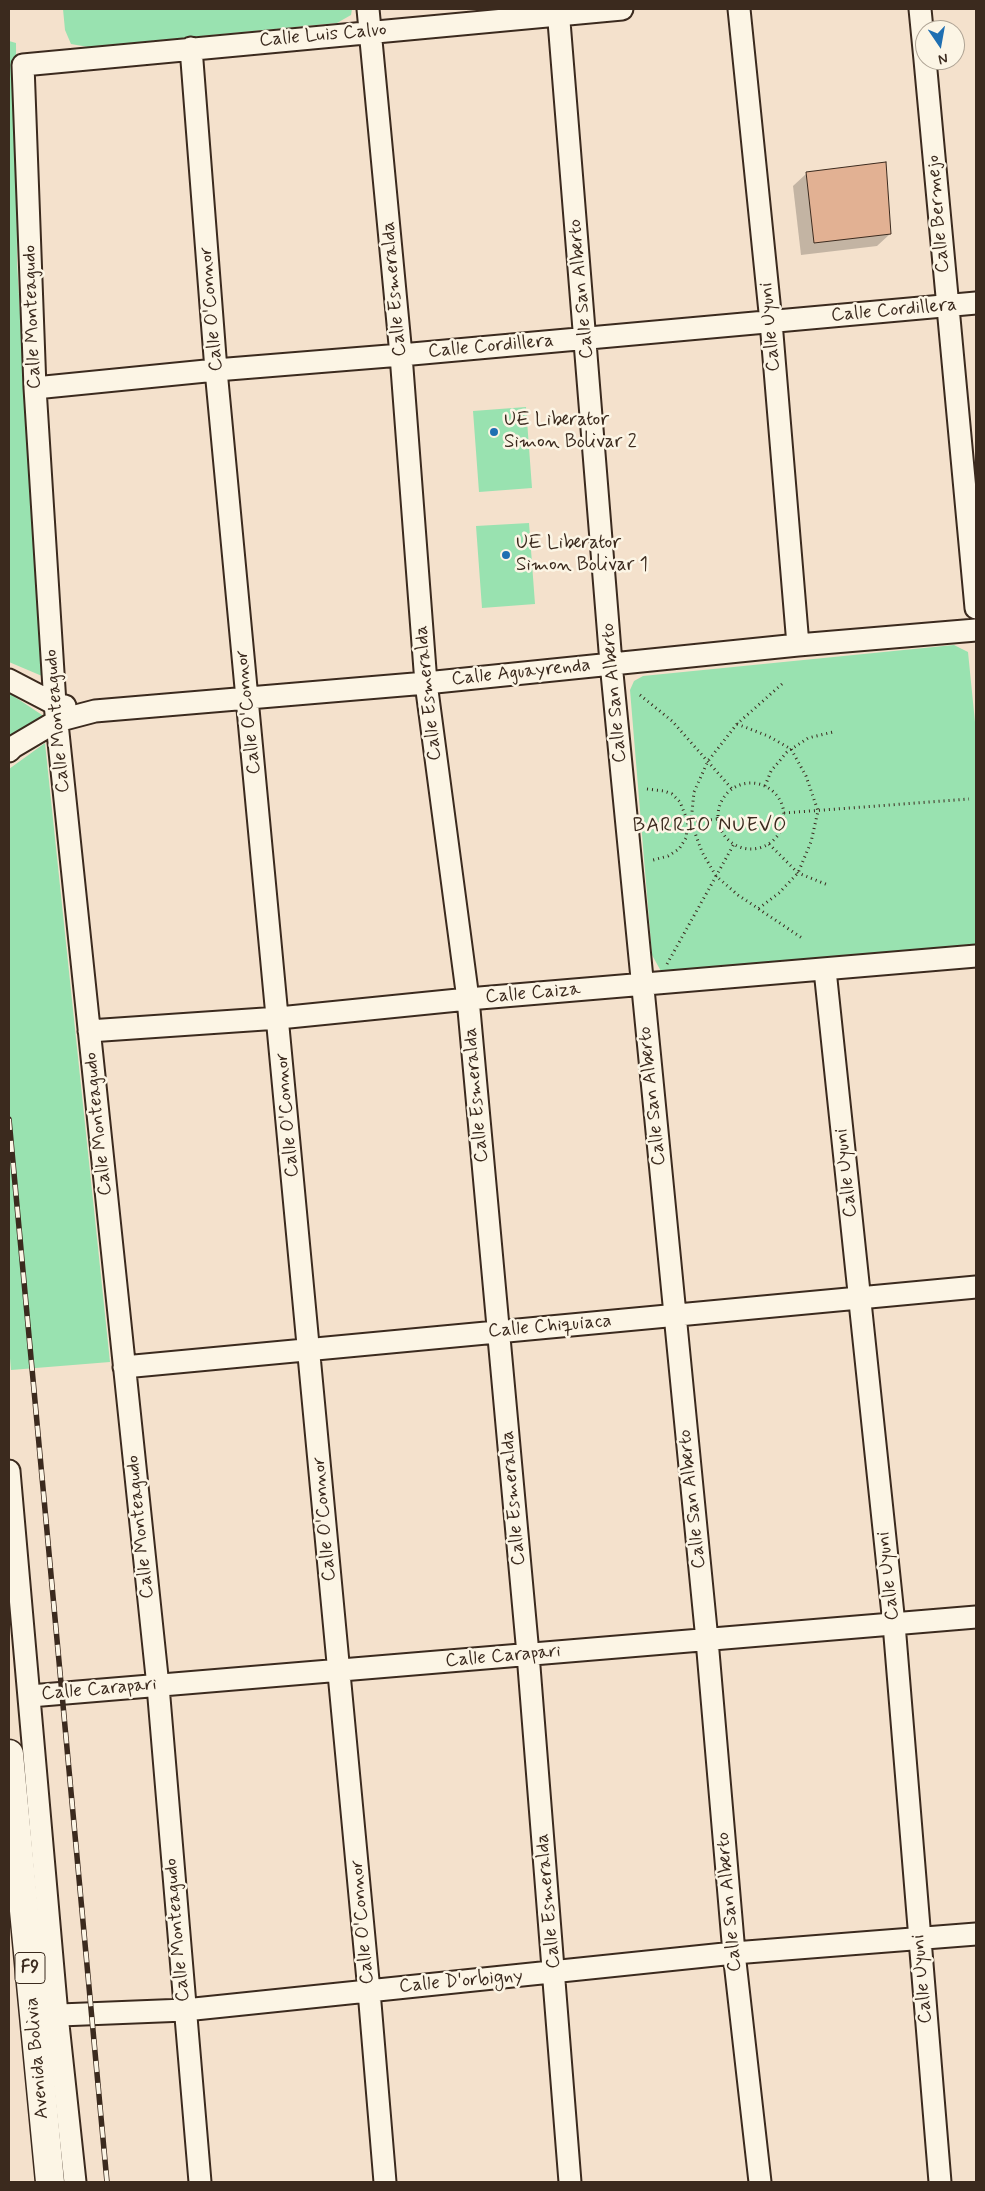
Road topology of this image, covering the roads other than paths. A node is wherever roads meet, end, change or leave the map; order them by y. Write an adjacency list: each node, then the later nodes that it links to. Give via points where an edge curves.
1 (368, 9): 5 (street, Calle Esmeralda)
2 (622, 9): 4 (street, Calle Luis Calvo)
3 (739, 9): 11 (street, Calle Uyuni)
4 (559, 12): 5 (street, Calle Luis Calvo); 12 (street, Calle San Alberto)
5 (370, 32): 6 (street, Calle Luis Calvo); 13 (street, Calle Esmeralda)
6 (191, 48): 7 (street, Calle Luis Calvo); 14 (street, Calle O'Connor)
7 (23, 65): 15 (street, Calle Monteagudo)
8 (926, 70): 10 (street, Calle Bermejo)
9 (976, 303): 10 (street, Calle Cordillera)
10 (948, 306): 11 (street, Calle Cordillera); 16 (street, Calle Bermejo)
11 (771, 322): 12 (street, Calle Cordillera); 18 (street, Calle Uyuni)
12 (586, 339): 13 (street, Calle Cordillera); 19 (street, Calle San Alberto)
13 (401, 355): 14 (street, Calle Cordillera); 21 (street, Calle Esmeralda)
14 (216, 370): 15 (street, Calle Cordillera); 22 (street, Calle O'Connor)
15 (36, 388): 23 (street, Calle Monteagudo)
16 (976, 608)
17 (976, 630): 18 (street, Calle Aguayrenda)
18 (798, 645): 19 (street, Calle Aguayrenda)
19 (612, 663): 21 (street, Calle Aguayrenda); 27 (street, Calle San Alberto)
20 (9, 680): 23 (street)
21 (426, 683): 22 (street, Calle Aguayrenda); 28 (street, Calle Esmeralda)
22 (247, 699): 23 (street, Calle Aguayrenda); 29 (street, Calle O'Connor)
23 (56, 713): 24 (street, Calle Aguayrenda); 30 (street, Calle Monteagudo)
24 (9, 752)
25 (976, 956): 26 (street, Calle Caiza)
26 (825, 970): 27 (street, Calle Caiza); 32 (street, Calle Uyuni)
27 (642, 985): 28 (street, Calle Caiza); 33 (street, Calle San Alberto)
28 (468, 999): 29 (street, Calle Caiza); 34 (street, Calle Esmeralda)
29 (278, 1018): 30 (street, Calle Caiza); 35 (street, Calle O'Connor)
30 (89, 1031): 36 (street, Calle Monteagudo)
31 (976, 1287): 32 (street, Calle Chiquiaca)
32 (860, 1298): 33 (street, Calle Chiquiaca); 39 (street, Calle Uyuni)
33 (675, 1315): 34 (street, Calle Chiquiaca); 40 (street, Calle San Alberto)
34 (499, 1332): 35 (street, Calle Chiquiaca); 41 (street, Calle Esmeralda)
35 (310, 1349): 36 (street, Calle Chiquiaca); 42 (street, Calle O'Connor)
36 (124, 1367): 43 (street, Calle Monteagudo)
37 (9, 1471): 44 (street)
38 (976, 1617): 39 (street, Calle Carapari)
39 (894, 1624): 40 (street, Calle Carapari); 47 (street, Calle Uyuni)
40 (707, 1640): 41 (street, Calle Carapari); 48 (street, Calle San Alberto)
41 (528, 1654): 42 (street, Calle Carapari); 49 (street, Calle Esmeralda)
42 (339, 1670): 43 (street, Calle Carapari); 50 (street, Calle O'Connor)
43 (158, 1686): 44 (street, Calle Carapari); 51 (street, Calle Monteagudo)
44 (30, 1696): 52 (street)
45 (9, 1754): 52 (highway, Avenida Bolivia / F9)
46 (976, 1934): 47 (street, Calle D'orbigny)
47 (920, 1938): 48 (street, Calle D'orbigny); 59 (street, Calle Uyuni)
48 (734, 1954): 49 (street, Calle D'orbigny); 58 (street, Calle San Alberto)
49 (555, 1973): 50 (street, Calle D'orbigny); 57 (street, Calle Esmeralda)
50 (369, 1991): 51 (street, Calle D'orbigny); 56 (street, Calle O'Connor)
51 (185, 2010): 52 (street, Calle D'orbigny); 55 (street, Calle Monteagudo)
52 (46, 2016): 53 (highway, Avenida Bolivia / F9); 54 (street)
53 (50, 2182)
54 (75, 2182)
55 (200, 2182)
56 (385, 2182)
57 (570, 2182)
58 (760, 2182)
59 (940, 2182)

